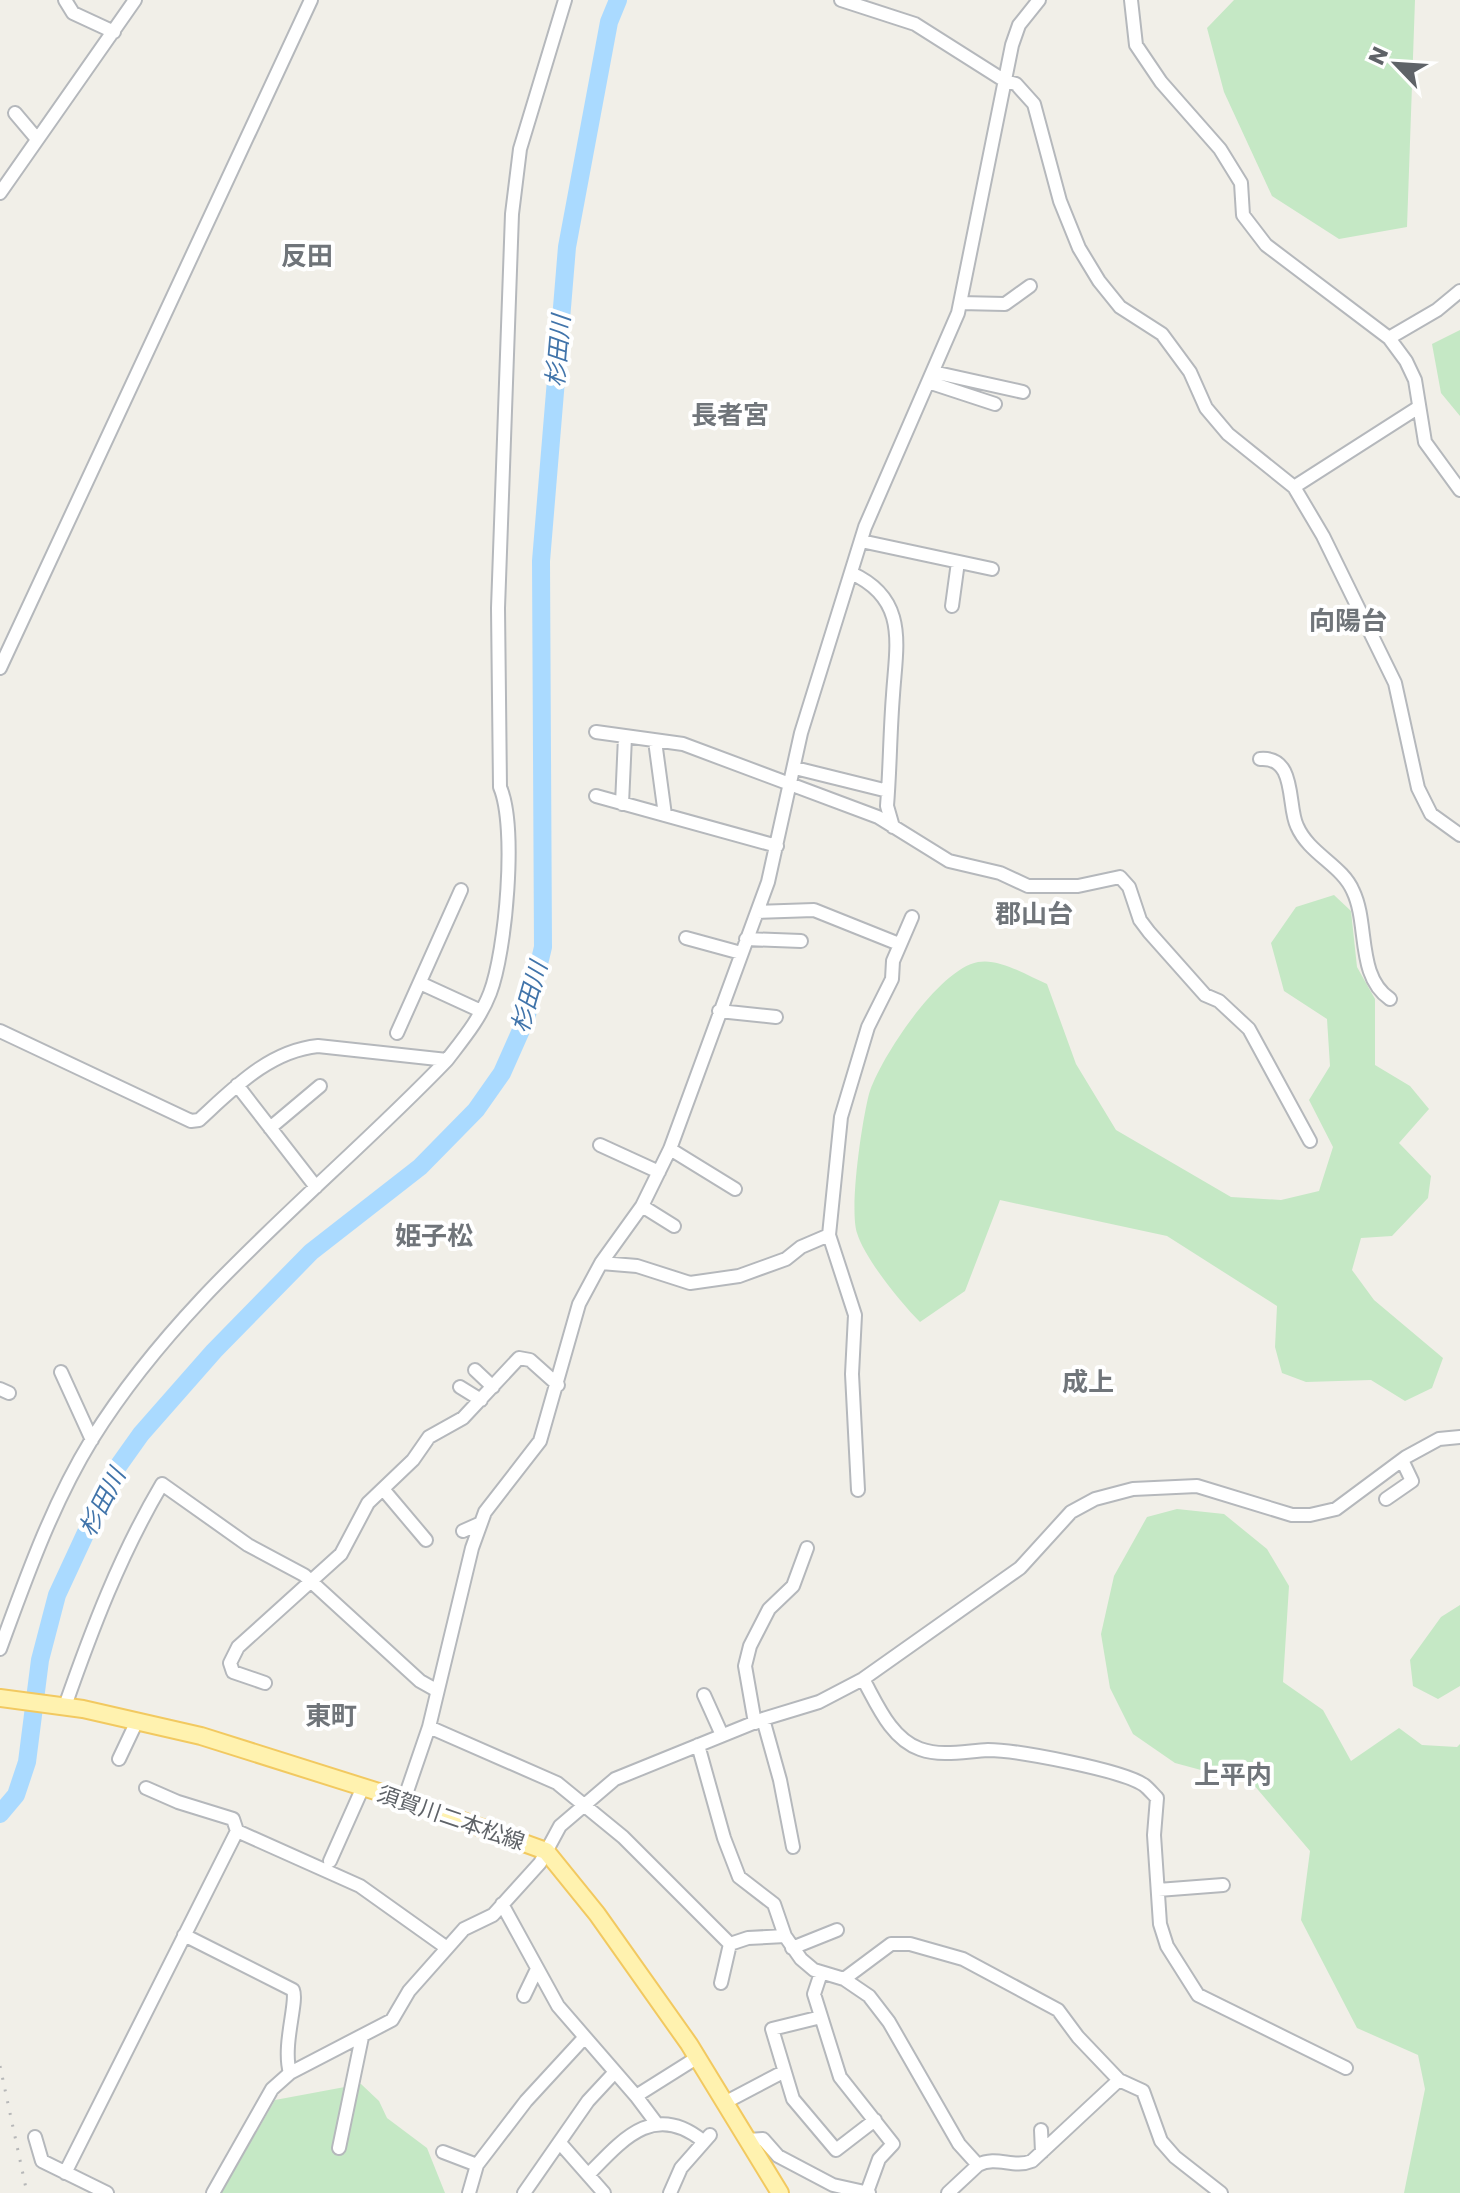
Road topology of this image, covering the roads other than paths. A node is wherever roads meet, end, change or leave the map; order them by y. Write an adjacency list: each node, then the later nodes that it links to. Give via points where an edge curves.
1 (65, 0): 8 (street, via 73,13)
2 (135, 0): 8 (street)
3 (311, 0): 28 (street)
4 (565, 0): 52 (street, via 520,149 512,214 498,608 500,787 507,804 505,911 496,973)
5 (841, 0): 9 (street, via 915,24)
6 (1039, 0): 9 (street, via 1019,25)
7 (1131, 0): 16 (street, via 1136,45 1220,149 1241,183 1243,215 1250,225 1293,267)
8 (114, 32): 11 (street)
9 (1005, 81): 15 (street); 21 (street, via 1016,84 1034,104 1060,201 1099,281 1120,307 1162,334 1190,372 1206,408 1228,434)
10 (15, 113): 11 (street)
11 (37, 139): 12 (street)
12 (3, 184)
13 (1030, 286): 15 (street, via 1005,304)
14 (1460, 291): 16 (street)
15 (960, 303): 17 (street)
16 (1389, 338): 20 (street, via 1410,370)
17 (931, 377): 18 (street); 19 (street); 23 (street)
18 (1023, 392)
19 (995, 404)
20 (1419, 407): 21 (street); 22 (street, via 1425,442)
21 (1294, 487): 40 (street, via 1395,683 1418,788 1431,814)
22 (1460, 490)
23 (861, 541): 24 (street); 26 (street)
24 (958, 562): 25 (street); 27 (street)
25 (992, 569)
26 (851, 573): 33 (street); 35 (street, via 867,580 885,603 899,642)
27 (952, 606)
28 (0, 668)
29 (596, 732): 30 (street)
30 (625, 737): 31 (street); 37 (street)
31 (655, 741): 34 (street, via 683,744); 38 (street)
32 (1260, 759): 51 (street, via 1286,774 1302,837 1354,891 1376,986)
33 (795, 768): 34 (street); 35 (street)
34 (792, 786): 39 (street); 41 (street)
35 (888, 791): 39 (street)
36 (596, 796): 37 (street)
37 (622, 804): 38 (street)
38 (665, 815): 41 (street)
39 (893, 827): 61 (street, via 949,861 1028,886 1125,880 1149,932 1205,995 1249,1029)
40 (1460, 835)
41 (777, 846): 43 (street)
42 (461, 890): 50 (street)
43 (757, 912): 46 (street); 48 (street, via 814,910)
44 (912, 917): 48 (street)
45 (686, 938): 49 (street)
46 (746, 939): 47 (street); 49 (street)
47 (801, 941)
48 (899, 944): 69 (street, via 892,979 868,1027 841,1117)
49 (741, 953): 53 (street)
50 (420, 983): 52 (street); 56 (street)
51 (1390, 999)
52 (481, 1011): 57 (street)
53 (719, 1011): 54 (street); 63 (street)
54 (776, 1017)
55 (0, 1031): 58 (street, via 191,1121 199,1120)
56 (397, 1033)
57 (447, 1060): 58 (street, via 304,1047 271,1061); 65 (street)
58 (237, 1085): 60 (street)
59 (320, 1086): 60 (street)
60 (270, 1128): 65 (street)
61 (1310, 1141)
62 (600, 1145): 64 (street)
63 (670, 1149): 64 (street); 66 (street)
64 (659, 1172): 67 (street)
65 (316, 1187): 78 (street, via 182,1320)
66 (735, 1189)
67 (642, 1206): 68 (street); 70 (street)
68 (674, 1226)
69 (829, 1235): 70 (street, via 775,1264 690,1283 637,1266); 81 (street, via 855,1315 852,1374)
70 (601, 1263): 73 (street, via 579,1304)
71 (475, 1370): 75 (street)
72 (61, 1372): 78 (street)
73 (558, 1385): 75 (street, via 525,1358 515,1360); 83 (street, via 540,1441 492,1500)
74 (460, 1387): 76 (street)
75 (493, 1387): 76 (street)
76 (481, 1400): 80 (street, via 463,1418 429,1437)
77 (1460, 1437): 79 (street, via 1439,1439)
78 (92, 1440): 88 (street, via 27,1575)
79 (1402, 1460): 82 (street, via 1412,1481); 89 (street, via 1336,1509 1310,1515 1292,1515 1197,1486 1133,1489 1095,1499 1071,1512 1020,1568)
80 (383, 1489): 85 (street); 87 (street, via 368,1503 341,1554)
81 (858, 1490)
82 (1386, 1499)
83 (481, 1523): 84 (street); 91 (street)
84 (463, 1531)
85 (426, 1540)
86 (807, 1548): 96 (street, via 793,1586 769,1609 750,1646 745,1666)
87 (312, 1582): 90 (street, via 251,1632 234,1654 230,1663 238,1677); 91 (street); 94 (street, via 162,1484 119,1564)
88 (0, 1649)
89 (863, 1679): 96 (street, via 817,1702); 110 (street, via 886,1719 920,1749 1030,1753 1144,1785 1157,1798)
90 (265, 1683)
91 (436, 1690): 97 (street)
92 (704, 1695): 98 (street)
93 (0, 1698): 94 (main road, 須賀川二本松線)
94 (62, 1706): 95 (main road, 須賀川二本松線)
95 (137, 1721): 100 (street); 101 (main road, 須賀川二本松線)
96 (759, 1721): 98 (street); 106 (street, via 780,1780)
97 (429, 1727): 103 (street); 104 (street, via 537,1772)
98 (722, 1735): 99 (street)
99 (698, 1745): 104 (street, via 628,1772); 114 (street, via 733,1865 744,1882 774,1904)
100 (119, 1759)
101 (363, 1787): 103 (main road, 須賀川二本松線); 108 (street)
102 (146, 1788): 105 (street, via 233,1819)
103 (404, 1800): 107 (main road, 須賀川二本松線)
104 (584, 1803): 107 (street, via 560,1826); 115 (street)
105 (237, 1831): 113 (street); 116 (street, via 360,1886)
106 (793, 1847)
107 (546, 1851): 111 (street); 126 (main road, 須賀川二本松線)
108 (330, 1861)
109 (1223, 1885): 110 (street)
110 (1158, 1890): 127 (street, via 1167,1946 1198,1995)
111 (502, 1904): 116 (street, via 493,1915 464,1929); 118 (street)
112 (837, 1930): 117 (street)
113 (184, 1935): 129 (street, via 293,1990 285,2048); 145 (street)
114 (785, 1936): 115 (street); 117 (street)
115 (730, 1944): 121 (street)
116 (447, 1948): 124 (street, via 409,1991 392,2020)
117 (792, 1948): 119 (street)
118 (537, 1969): 122 (street); 125 (street)
119 (821, 1973): 120 (street); 123 (street, via 814,1994)
120 (844, 1979): 131 (street, via 891,1944 963,1959 1058,2010); 144 (street, via 869,1996 889,2022 959,2144)
121 (721, 1983)
122 (524, 1996)
123 (821, 2017): 128 (street, via 772,2029); 134 (street, via 840,2077)
124 (362, 2037): 129 (street); 140 (street)
125 (584, 2038): 130 (street); 143 (street)
126 (698, 2057): 132 (street); 133 (main road, 須賀川二本松線)
127 (1346, 2068)
128 (783, 2072): 133 (street); 134 (street, via 793,2099 836,2150)
129 (290, 2073): 148 (street, via 264,2101)
130 (614, 2073): 132 (street); 139 (street)
131 (1119, 2080): 142 (street); 156 (street, via 1143,2091 1156,2132 1175,2157)
132 (636, 2096): 135 (street)
133 (726, 2102): 138 (main road, 須賀川二本松線)
134 (875, 2120): 154 (street, via 893,2144 879,2159)
135 (657, 2124): 146 (street, via 624,2138); 152 (street, via 677,2124 707,2138 681,2168)
136 (1041, 2130): 142 (street)
137 (35, 2137): 145 (street, via 39,2157)
138 (748, 2140): 153 (main road, 須賀川二本松線); 154 (street, via 763,2139 778,2156 833,2185)
139 (560, 2143): 146 (street); 150 (street)
140 (339, 2148)
141 (443, 2152): 143 (street)
142 (1042, 2152): 144 (street, via 1023,2165 997,2160)
143 (477, 2165): 149 (street)
144 (978, 2165): 155 (street)
145 (65, 2173): 147 (street)
146 (588, 2175): 151 (street)
147 (107, 2193)
148 (213, 2193)
149 (469, 2193)
150 (524, 2193)
151 (604, 2193)
152 (670, 2193)
153 (780, 2193)
154 (868, 2193)
155 (948, 2193)
156 (1221, 2193)

